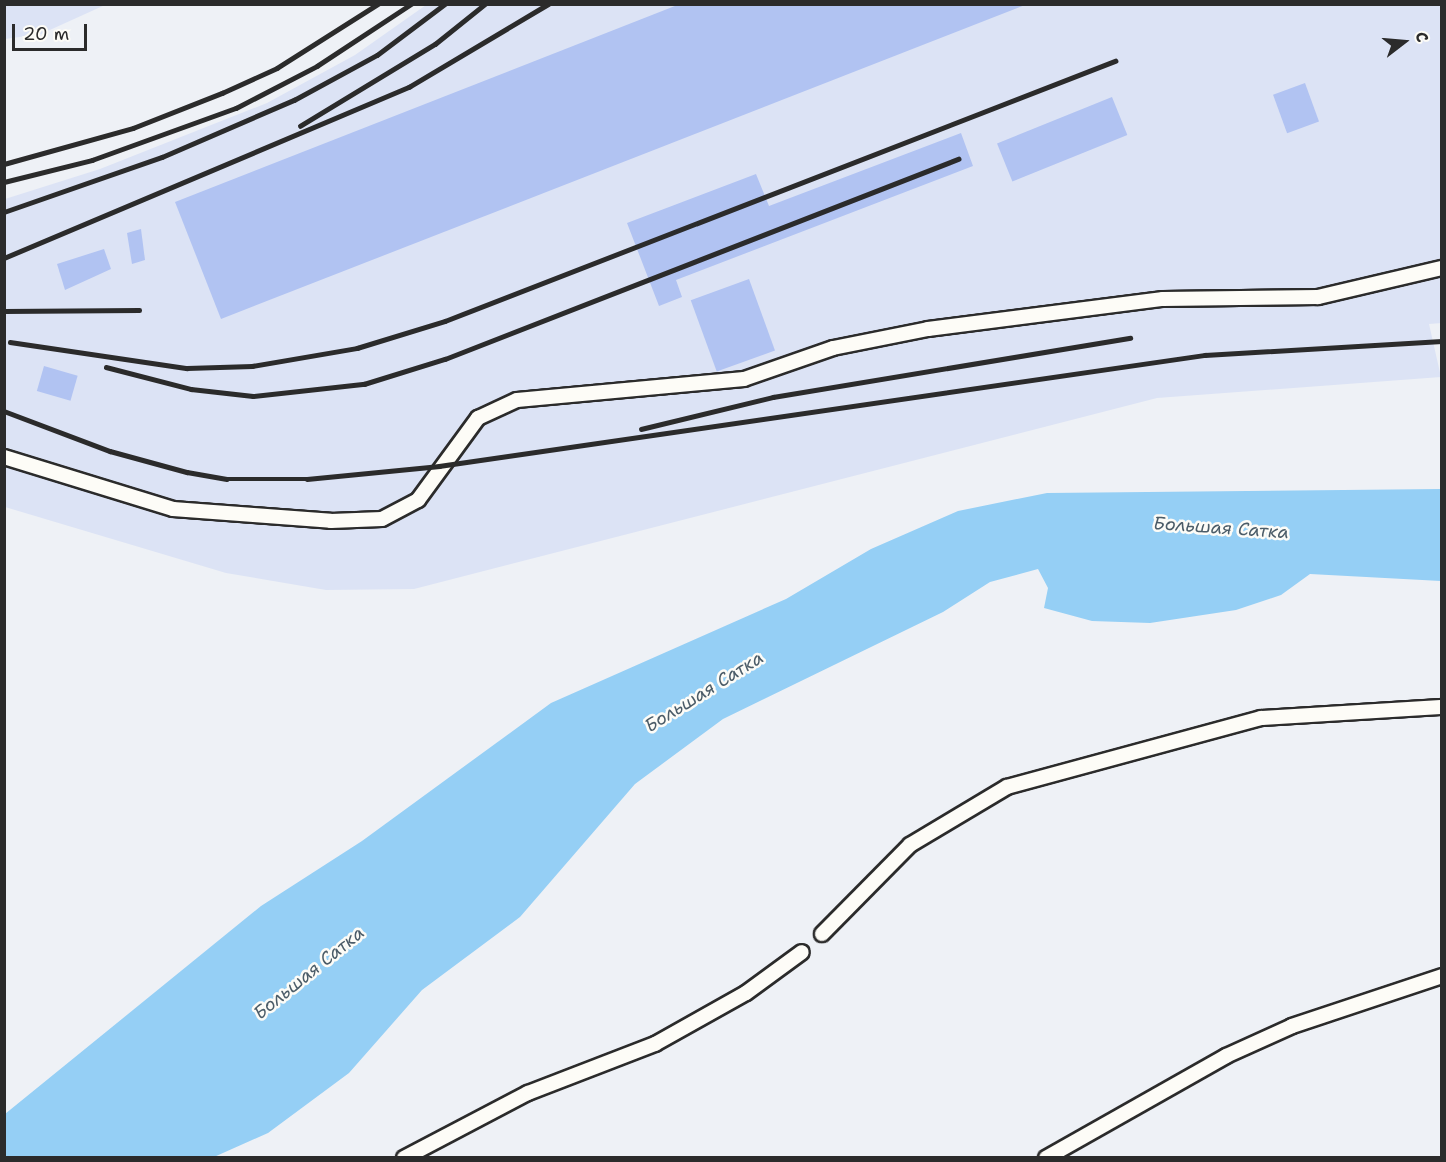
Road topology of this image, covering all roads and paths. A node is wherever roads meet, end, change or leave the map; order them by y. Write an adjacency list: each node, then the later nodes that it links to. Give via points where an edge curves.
1 (1442, 268): 2 (lane, via 1318,297 1163,299 928,329 833,348 744,380 518,400 478,418 418,500 382,519 331,521 173,509)
2 (4, 457)
3 (1442, 707): 4 (lane, via 1261,718 1007,787 910,845)
4 (822, 934)
5 (802, 952): 7 (lane, via 746,993 655,1044 528,1093)
6 (1442, 976): 8 (lane, via 1292,1026 1226,1056)
7 (404, 1158)
8 (1046, 1158)

